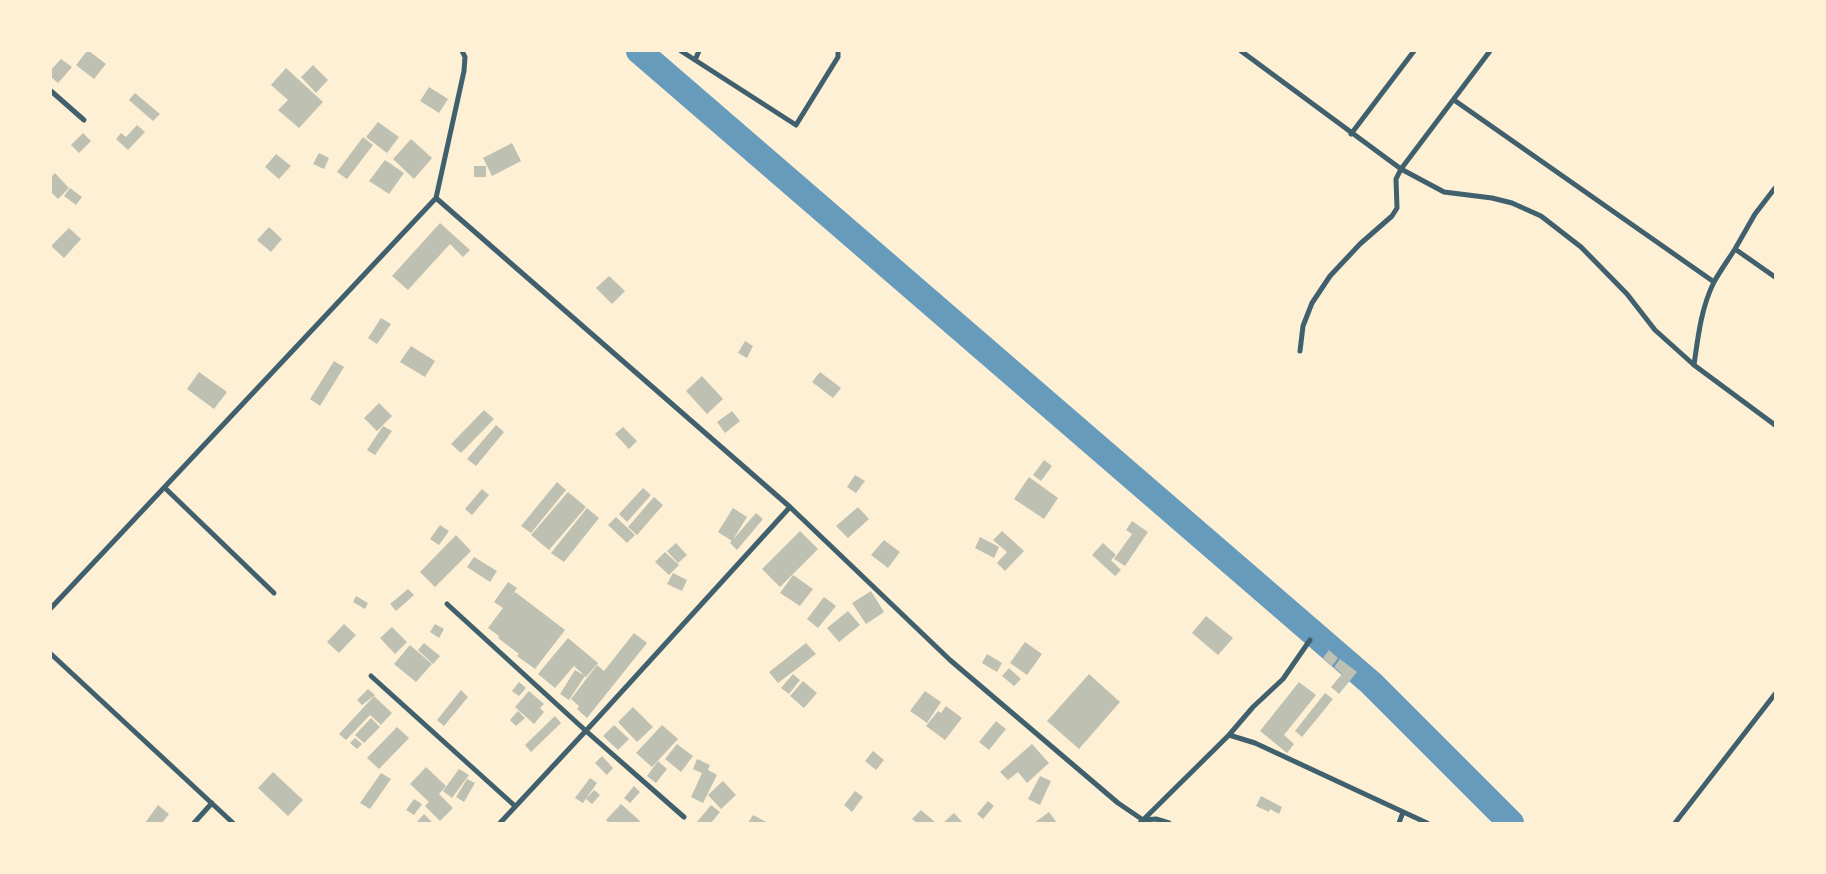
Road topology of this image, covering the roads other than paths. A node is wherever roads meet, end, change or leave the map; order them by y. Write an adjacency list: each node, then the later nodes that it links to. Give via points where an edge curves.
1 (462, 51): 15 (street, via 464,71)
2 (681, 51): 8 (street)
3 (698, 51): 8 (street)
4 (838, 51): 8 (street, via 838,58 796,125)
5 (1241, 51): 12 (street)
6 (1414, 51): 12 (street)
7 (1490, 51): 10 (street)
8 (695, 60)
9 (51, 90): 11 (street)
10 (1454, 100): 13 (street); 18 (street)
11 (84, 120)
12 (1351, 134): 13 (street)
13 (1401, 169): 19 (street, via 1396,179 1397,208 1330,276 1312,303 1303,326); 20 (street, via 1444,192 1492,198 1541,216 1581,248 1627,294 1655,330)
14 (1775, 188): 16 (street)
15 (436, 198): 22 (street); 23 (street)
16 (1735, 249): 17 (street); 18 (street)
17 (1775, 277)
18 (1714, 282): 20 (street, via 1704,306)
19 (1300, 351)
20 (1694, 365): 21 (street)
21 (1775, 426)
22 (165, 488): 24 (street); 26 (street)
23 (790, 507): 31 (street); 37 (street, via 950,660)
24 (274, 593)
25 (448, 604): 31 (street)
26 (51, 608)
27 (1310, 640): 32 (street, via 1283,678)
28 (51, 654): 33 (street)
29 (370, 676): 34 (street)
30 (1775, 694): 44 (street)
31 (586, 731): 34 (street); 36 (street)
32 (1229, 735): 35 (street, via 1255,743); 37 (street)
33 (212, 803): 38 (street); 39 (street)
34 (515, 806): 40 (street)
35 (1403, 812): 42 (street); 43 (street)
36 (684, 816)
37 (1141, 821): 41 (street, via 1156,819)
38 (194, 823)
39 (233, 823)
40 (500, 823)
41 (1169, 823)
42 (1399, 823)
43 (1427, 823)
44 (1675, 823)

